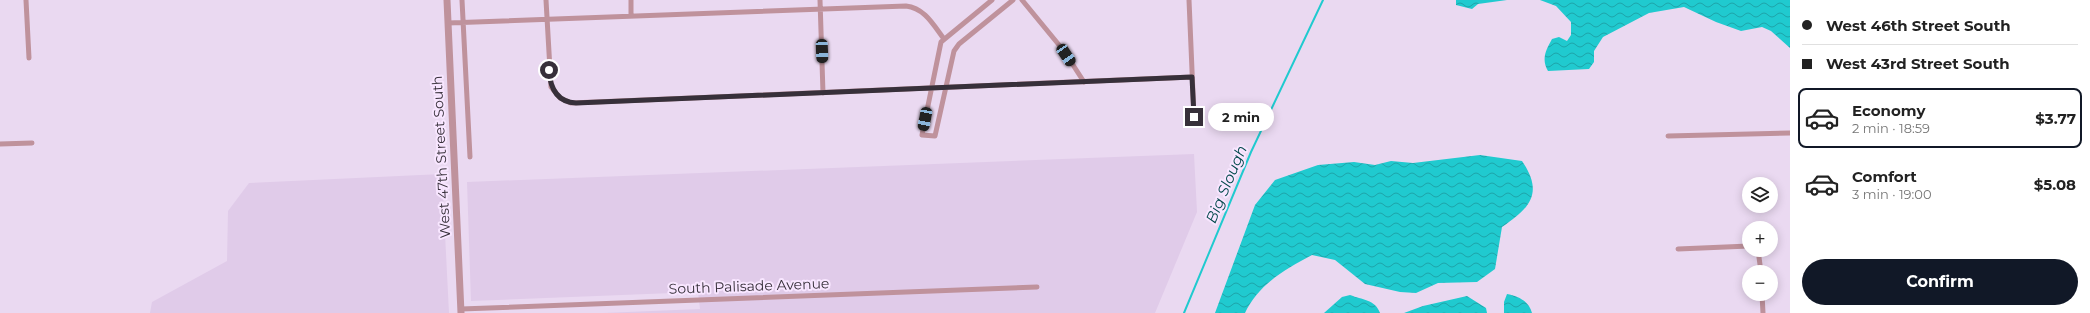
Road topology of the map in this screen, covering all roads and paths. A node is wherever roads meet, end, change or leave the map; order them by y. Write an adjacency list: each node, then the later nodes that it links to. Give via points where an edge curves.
1 (26, 0): 17 (street)
2 (447, 0): 15 (street, West 47th Street South)
3 (462, 0): 14 (street)
4 (546, 0): 13 (street)
5 (631, 0): 12 (street)
6 (820, 0): 11 (street)
7 (992, 0): 16 (street)
8 (1014, 0): 21 (street, via 956,47)
9 (1022, 0): 19 (street, via 1064,51)
10 (1189, 0): 18 (street)
11 (820, 8): 12 (street); 16 (street, via 911,7 924,14); 22 (street)
12 (632, 16): 13 (street)
13 (547, 19): 14 (street); 22 (street, via 551,87 560,98 576,103)
14 (463, 22): 15 (street); 28 (street)
15 (448, 23): 33 (street, West 47th Street South)
16 (944, 39): 20 (street, via 940,46)
17 (29, 58)
18 (1192, 77): 19 (street); 23 (street)
19 (1084, 82): 21 (street)
20 (931, 88): 21 (street); 21 (street, via 922,135 928,137 935,136); 22 (street)
21 (945, 88)
22 (824, 93)
23 (1194, 117)
24 (1790, 133): 25 (street)
25 (1668, 136)
26 (32, 143): 27 (street)
27 (0, 144)
28 (470, 156)
29 (1742, 246): 30 (street)
30 (1678, 249)
31 (1037, 287): 33 (street, South Palisade Avenue)
32 (1762, 301): 34 (street)
33 (461, 311)
34 (1763, 313)

